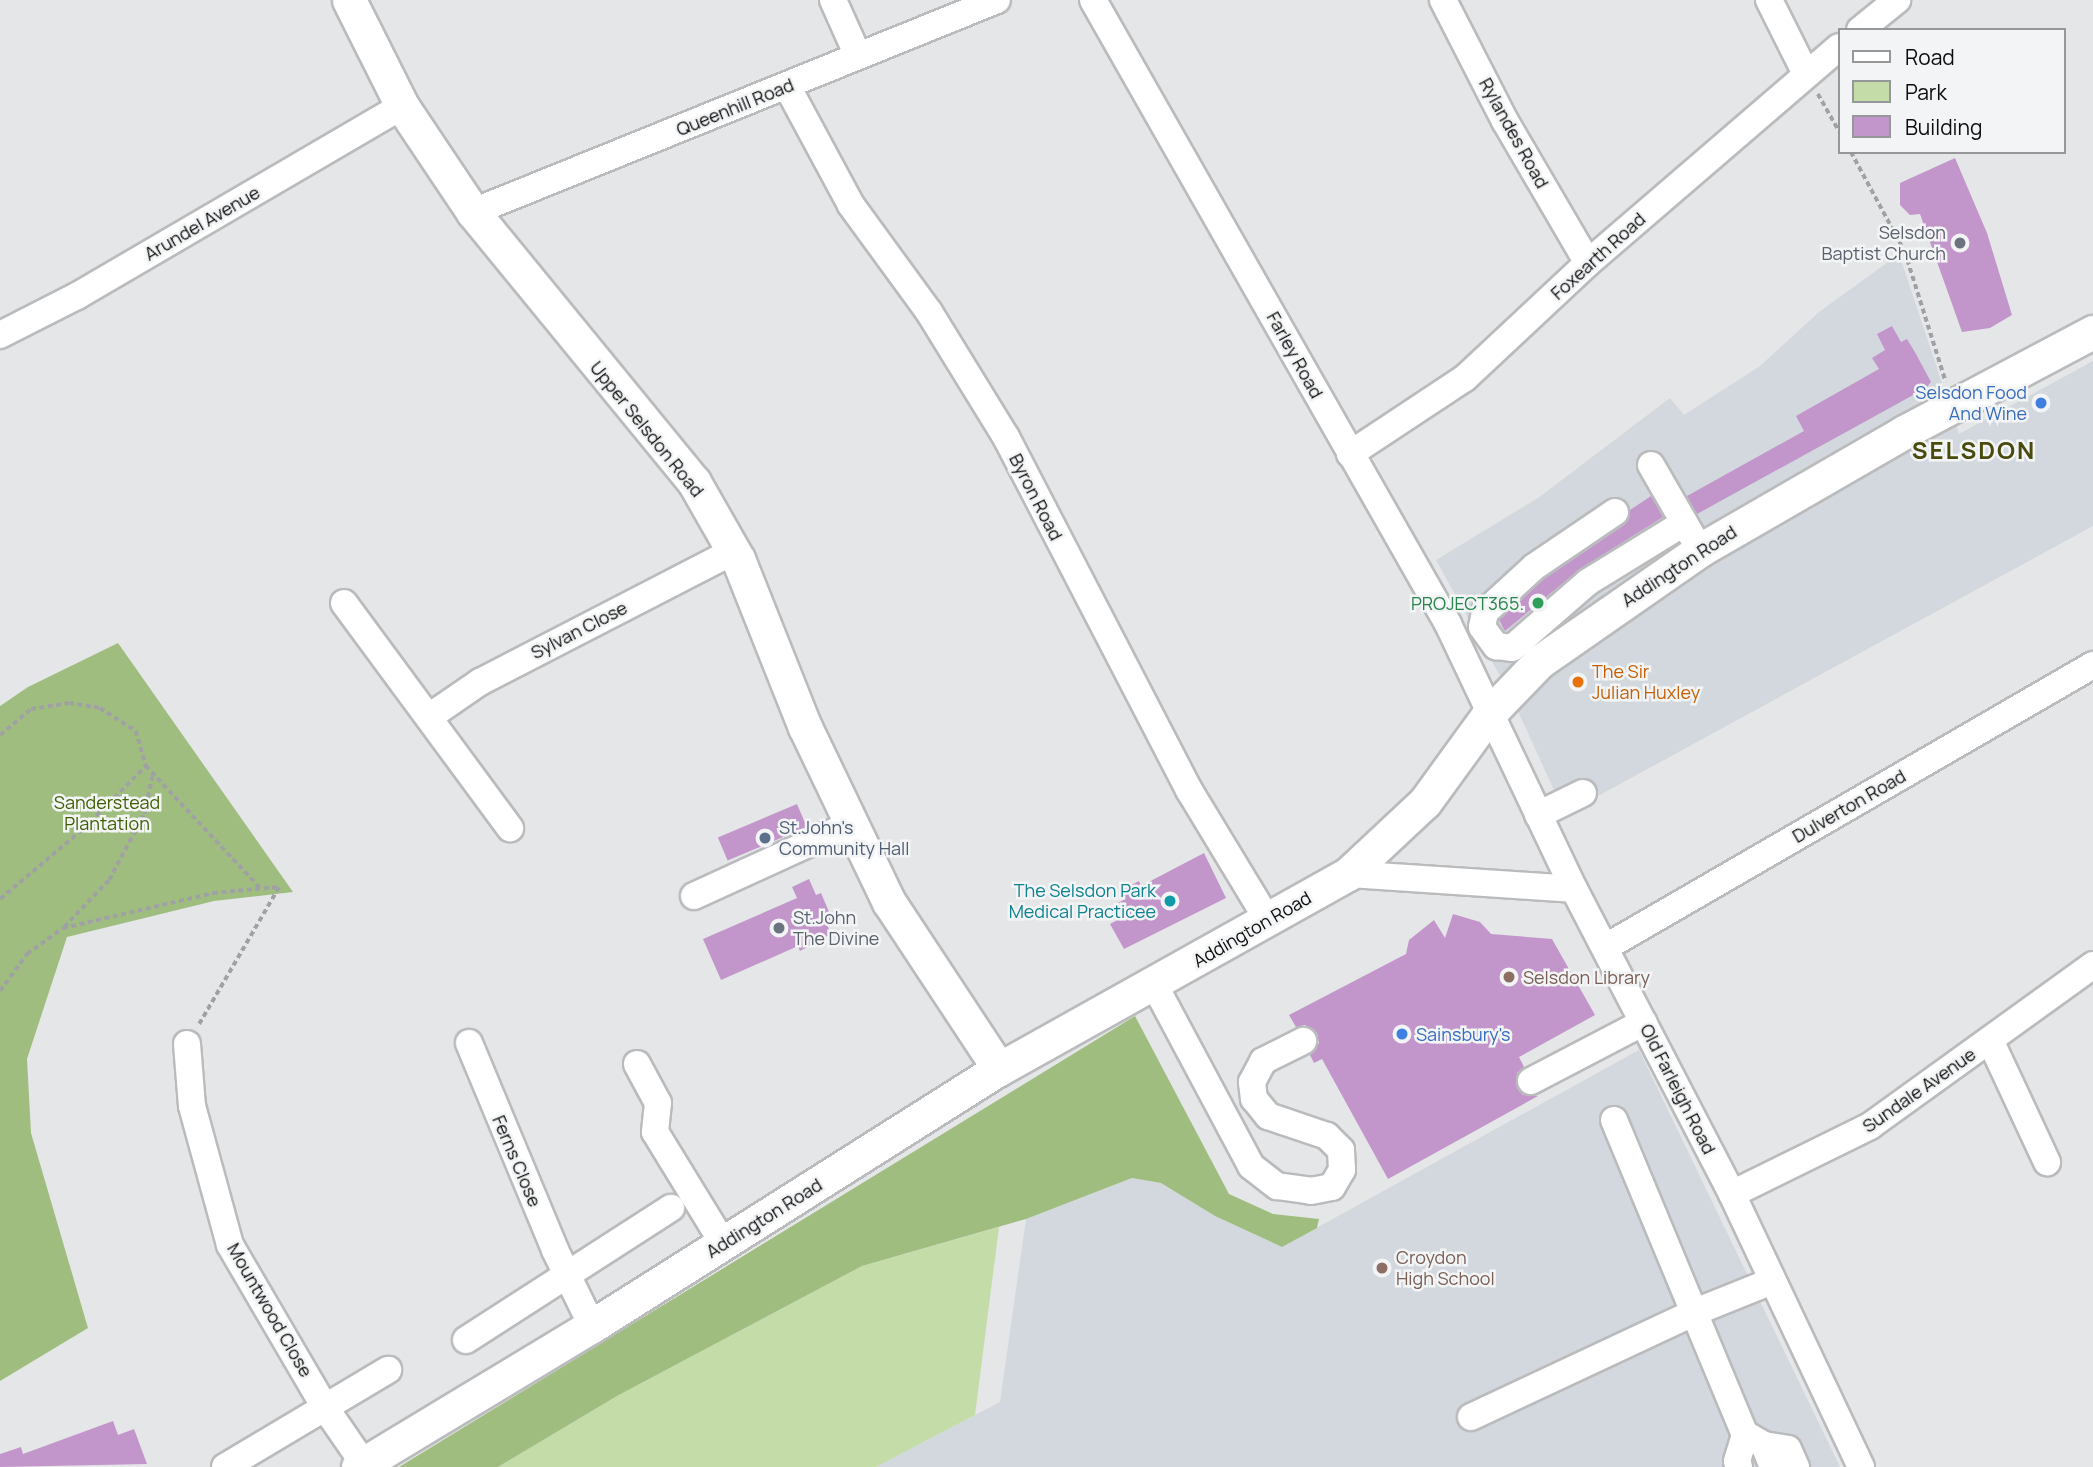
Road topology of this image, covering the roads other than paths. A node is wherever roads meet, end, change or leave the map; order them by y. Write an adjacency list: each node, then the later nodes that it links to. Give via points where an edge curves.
1 (349, 0): 13 (main road, Upper Selsdon Road)
2 (833, 0): 10 (street)
3 (997, 0): 10 (street, Queenhill Road)
4 (1093, 0): 18 (street, Farley Road)
5 (1443, 0): 15 (street, Rylandes Road, via 1505,121)
6 (1769, 0): 11 (street)
7 (1897, 0): 8 (street)
8 (1862, 28)
9 (1838, 48): 11 (street, Foxearth Road)
10 (858, 56): 12 (street, Queenhill Road)
11 (1806, 74): 15 (street, Foxearth Road)
12 (787, 86): 14 (street, Queenhill Road); 38 (street, Byron Road, via 851,205 929,312 1006,437 1189,790)
13 (402, 106): 14 (main road, Upper Selsdon Road); 17 (street, Arundel Avenue, via 77,296)
14 (473, 212): 23 (main road, Upper Selsdon Road, via 694,482)
15 (1588, 263): 18 (street, Foxearth Road, via 1465,378)
16 (2093, 332): 21 (main road, Addington Road)
17 (0, 335)
18 (1350, 454): 29 (street, Farley Road, via 1448,624)
19 (1651, 465): 21 (street)
20 (1615, 512): 22 (street)
21 (1692, 536): 24 (street); 28 (main road, Addington Road)
22 (1562, 546): 24 (street); 26 (street, via 1483,615 1482,627 1492,642 1501,649)
23 (734, 551): 30 (street, Sylvan Close, via 492,676); 33 (main road, Upper Selsdon Road, via 805,727)
24 (1588, 582): 26 (street)
25 (344, 603): 30 (street)
26 (1513, 648): 28 (street)
27 (2093, 665): 39 (street, Dulverton Road)
28 (1519, 681): 29 (main road, Addington Road)
29 (1489, 714): 32 (street, Old Farleigh Road); 35 (main road, Addington Road, via 1425,802)
30 (429, 718): 34 (street)
31 (1583, 793): 32 (street)
32 (1538, 815): 36 (street, Old Farleigh Road)
33 (851, 824): 37 (street); 48 (main road, Upper Selsdon Road, via 889,902)
34 (510, 828)
35 (1348, 874): 36 (street); 38 (main road, Addington Road)
36 (1574, 889): 39 (street, Old Farleigh Road)
37 (694, 896)
38 (1267, 919): 41 (main road, Addington Road)
39 (1606, 947): 42 (street, Old Farleigh Road)
40 (2093, 965): 43 (street, Sundale Avenue)
41 (1155, 986): 44 (street, via 1251,1166 1278,1186 1311,1191 1332,1187 1342,1170 1341,1150 1327,1136 1268,1116 1254,1100 1252,1082 1263,1062); 48 (main road, Addington Road)
42 (1644, 1022): 49 (street); 52 (street, Old Farleigh Road)
43 (1990, 1040): 51 (street); 52 (street, Sundale Avenue, via 1870,1126)
44 (1303, 1041)
45 (469, 1043): 55 (street, Ferns Close)
46 (187, 1044): 61 (street, Mountwood Close, via 192,1105 230,1245)
47 (637, 1064): 54 (street, via 658,1103 655,1132)
48 (999, 1069): 54 (main road, Addington Road)
49 (1531, 1081)
50 (1614, 1120): 57 (street)
51 (2048, 1162)
52 (1732, 1194): 56 (street, Old Farleigh Road)
53 (671, 1208): 55 (street)
54 (723, 1243): 58 (main road, Addington Road)
55 (569, 1277): 58 (street, Ferns Close); 59 (street)
56 (1772, 1281): 57 (street); 68 (street, Old Farleigh Road)
57 (1695, 1312): 62 (street); 63 (street)
58 (593, 1326): 64 (main road, Addington Road)
59 (466, 1340)
60 (388, 1370): 61 (street)
61 (326, 1409): 64 (street, Mountwood Close); 65 (street)
62 (1472, 1418)
63 (1760, 1449): 66 (street, via 1737,1461); 67 (street, via 1788,1449)
64 (361, 1465)
65 (225, 1467)
66 (1739, 1467)
67 (1796, 1467)
68 (1861, 1467)

